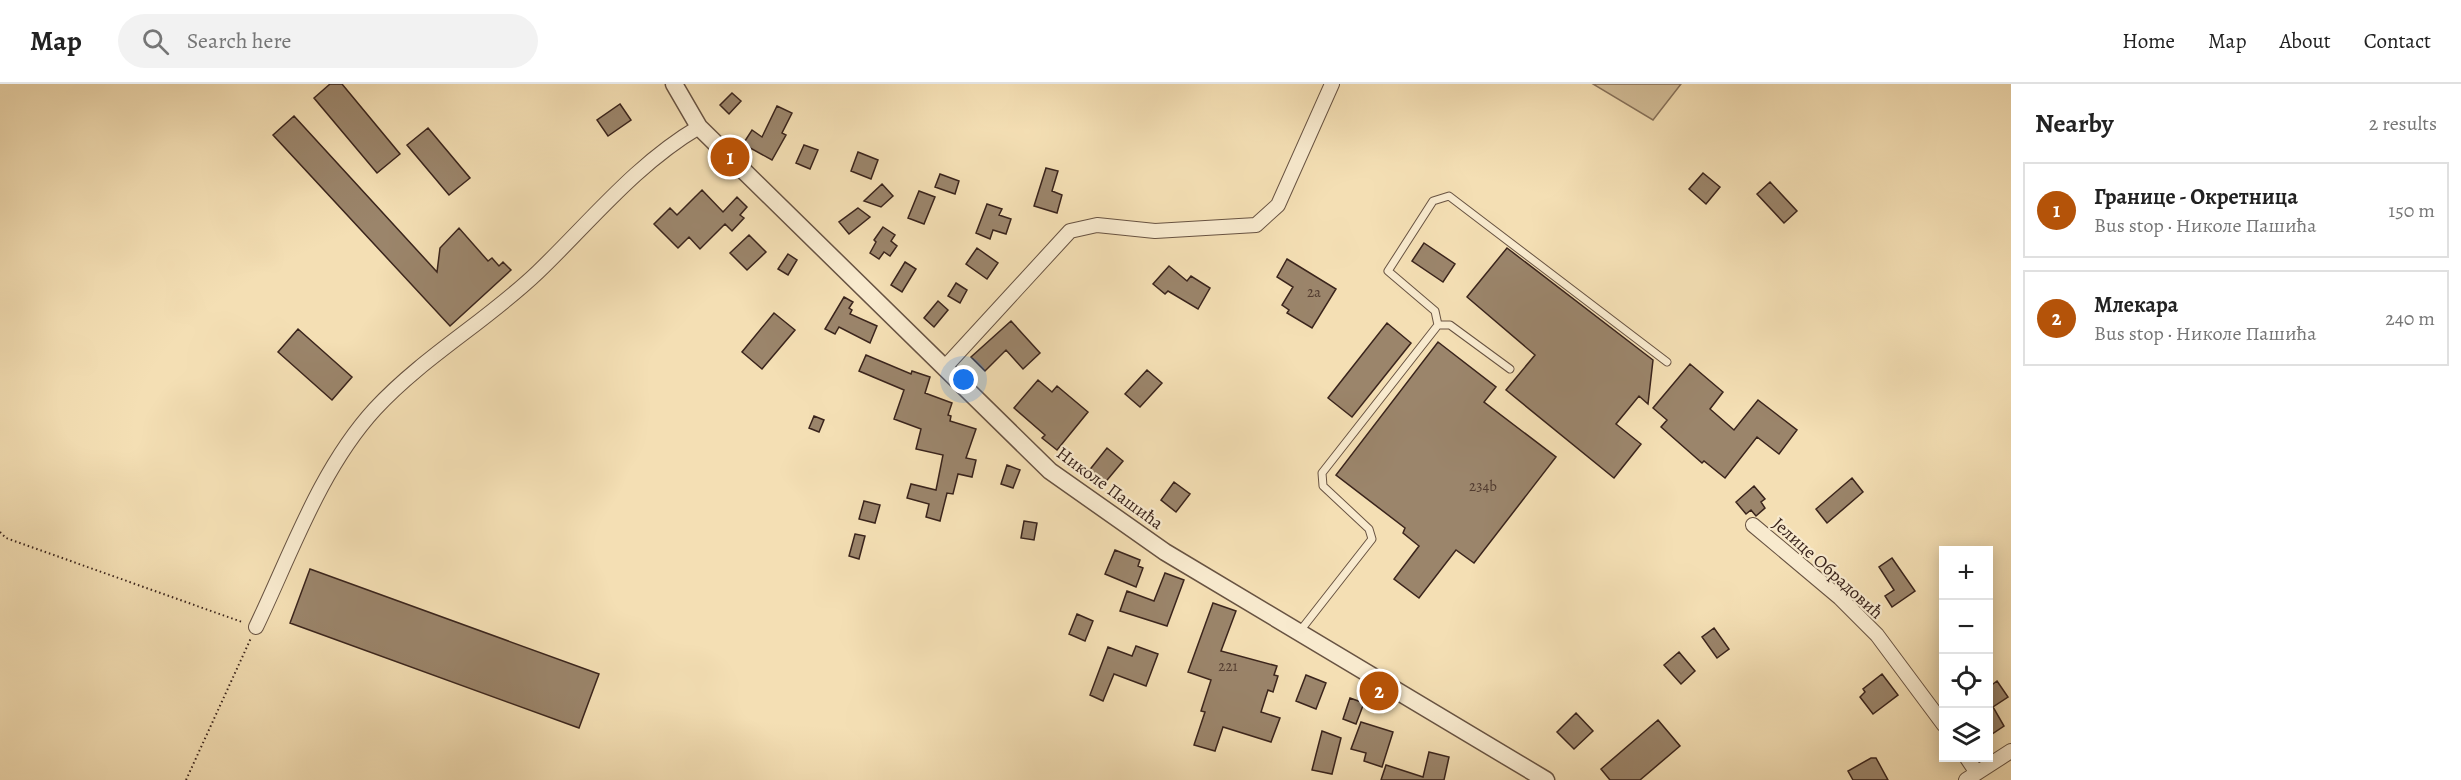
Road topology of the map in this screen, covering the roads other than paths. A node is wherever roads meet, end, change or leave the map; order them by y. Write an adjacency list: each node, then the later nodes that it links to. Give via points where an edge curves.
1 (674, 84): 3 (street, Николе Пашића)
2 (1332, 84): 6 (street, via 1278,205 1256,225 1155,231 1097,225 1070,231)
3 (699, 127): 6 (street, Николе Пашића, via 802,231); 9 (street, via 629,180 525,284 416,370 373,412 335,465)
4 (1437, 325): 5 (lane, via 1435,311 1388,271 1433,201 1449,196); 7 (lane, via 1450,325); 10 (lane, via 1322,473 1323,486 1370,529 1372,538)
5 (1667, 362)
6 (946, 366): 10 (street, Николе Пашића, via 1050,471 1165,552)
7 (1510, 369)
8 (1753, 525): 11 (street, Јелице Обрадовић, via 1840,598 1877,636)
9 (256, 627)
10 (1300, 631): 14 (street, Николе Пашића)
11 (1939, 718)
12 (2011, 751): 13 (street)
13 (1972, 776)
14 (1546, 780)

